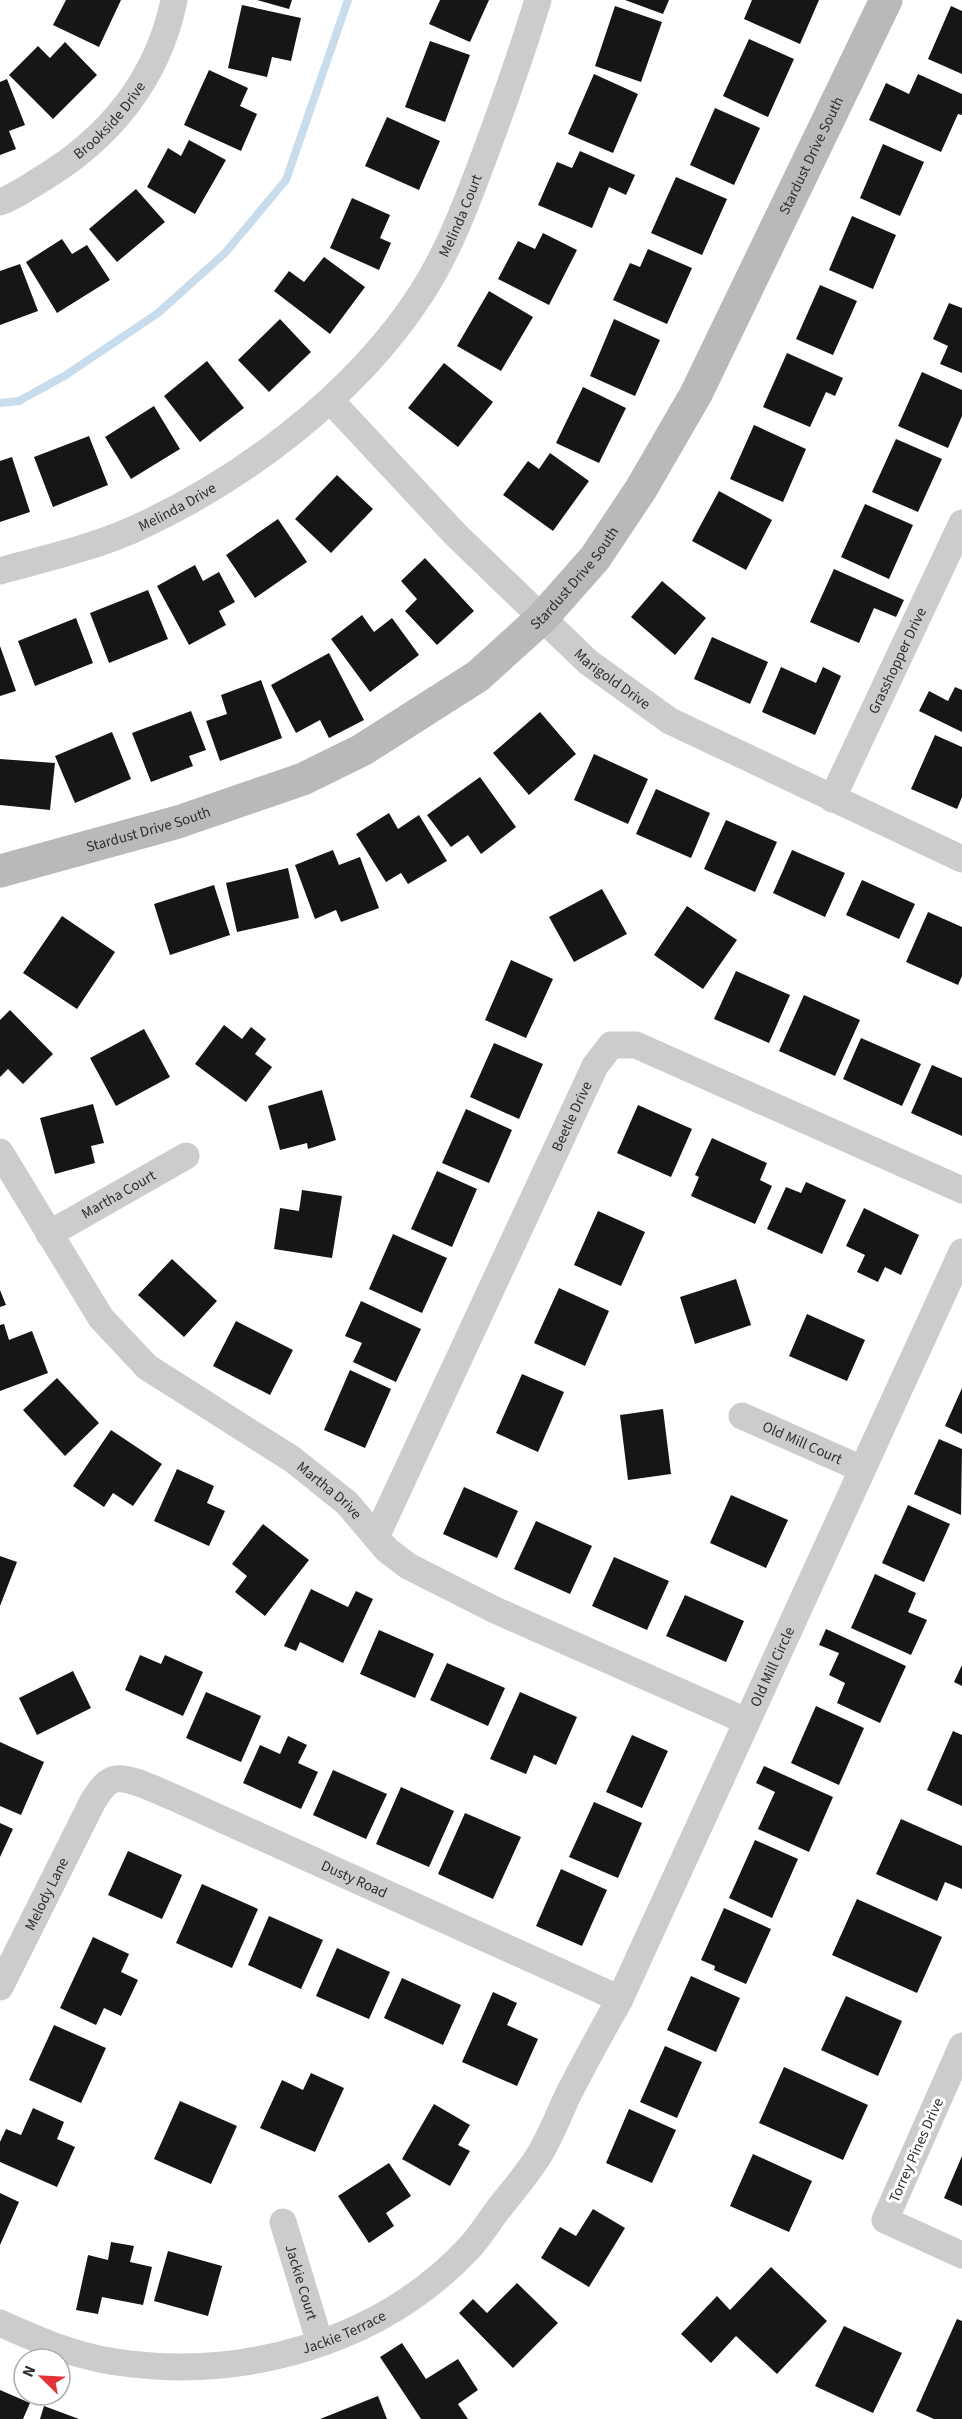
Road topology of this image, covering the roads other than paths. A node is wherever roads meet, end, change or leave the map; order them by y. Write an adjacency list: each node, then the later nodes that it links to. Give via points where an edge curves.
1 (174, 0): 4 (street, Brookside Drive, via 156,59 127,105 97,139 56,171)
2 (538, 0): 5 (street, Melinda Court, via 460,221 422,293 393,333)
3 (886, 0): 8 (street, Stardust Drive South, via 696,394 595,558)
4 (0, 202)
5 (331, 401): 7 (street, Melinda Drive, via 258,458 180,505 129,531); 8 (street, Marigold Drive, via 456,535)
6 (962, 523): 9 (street, Grasshopper Drive)
7 (0, 571)
8 (542, 618): 9 (street, Marigold Drive, via 588,662 670,721); 11 (street, Stardust Drive South, via 478,676 362,750 303,779 178,822)
9 (832, 799): 10 (street, Marigold Drive)
10 (962, 859)
11 (0, 871)
12 (0, 1152): 15 (street, Martha Drive)
13 (186, 1156): 15 (street, Martha Court)
14 (962, 1190): 19 (street, Beetle Drive, via 636,1045 611,1045 590,1077)
15 (49, 1234): 19 (street, Martha Drive, via 100,1318 147,1367 292,1459 347,1503)
16 (962, 1252): 18 (street, Old Mill Circle)
17 (742, 1416): 18 (street, Old Mill Court)
18 (862, 1469): 20 (street, Old Mill Circle)
19 (376, 1537): 20 (street, Martha Drive, via 408,1566 495,1610)
20 (746, 1721): 23 (street, Old Mill Circle)
21 (93, 1801): 22 (street, Melody Lane); 23 (street, Dusty Road, via 104,1785 113,1779 126,1779)
22 (0, 1987)
23 (620, 1999): 25 (street, Old Mill Circle)
24 (962, 2046): 27 (street, Torrey Pines Drive, via 885,2220)
25 (577, 2078): 29 (street, Jackie Terrace, via 537,2158 471,2246 394,2308)
26 (283, 2222): 29 (street, Jackie Court)
27 (962, 2255)
28 (0, 2323): 29 (street, Jackie Terrace, via 39,2342 76,2353 152,2367 230,2365 268,2359)
29 (320, 2343)

